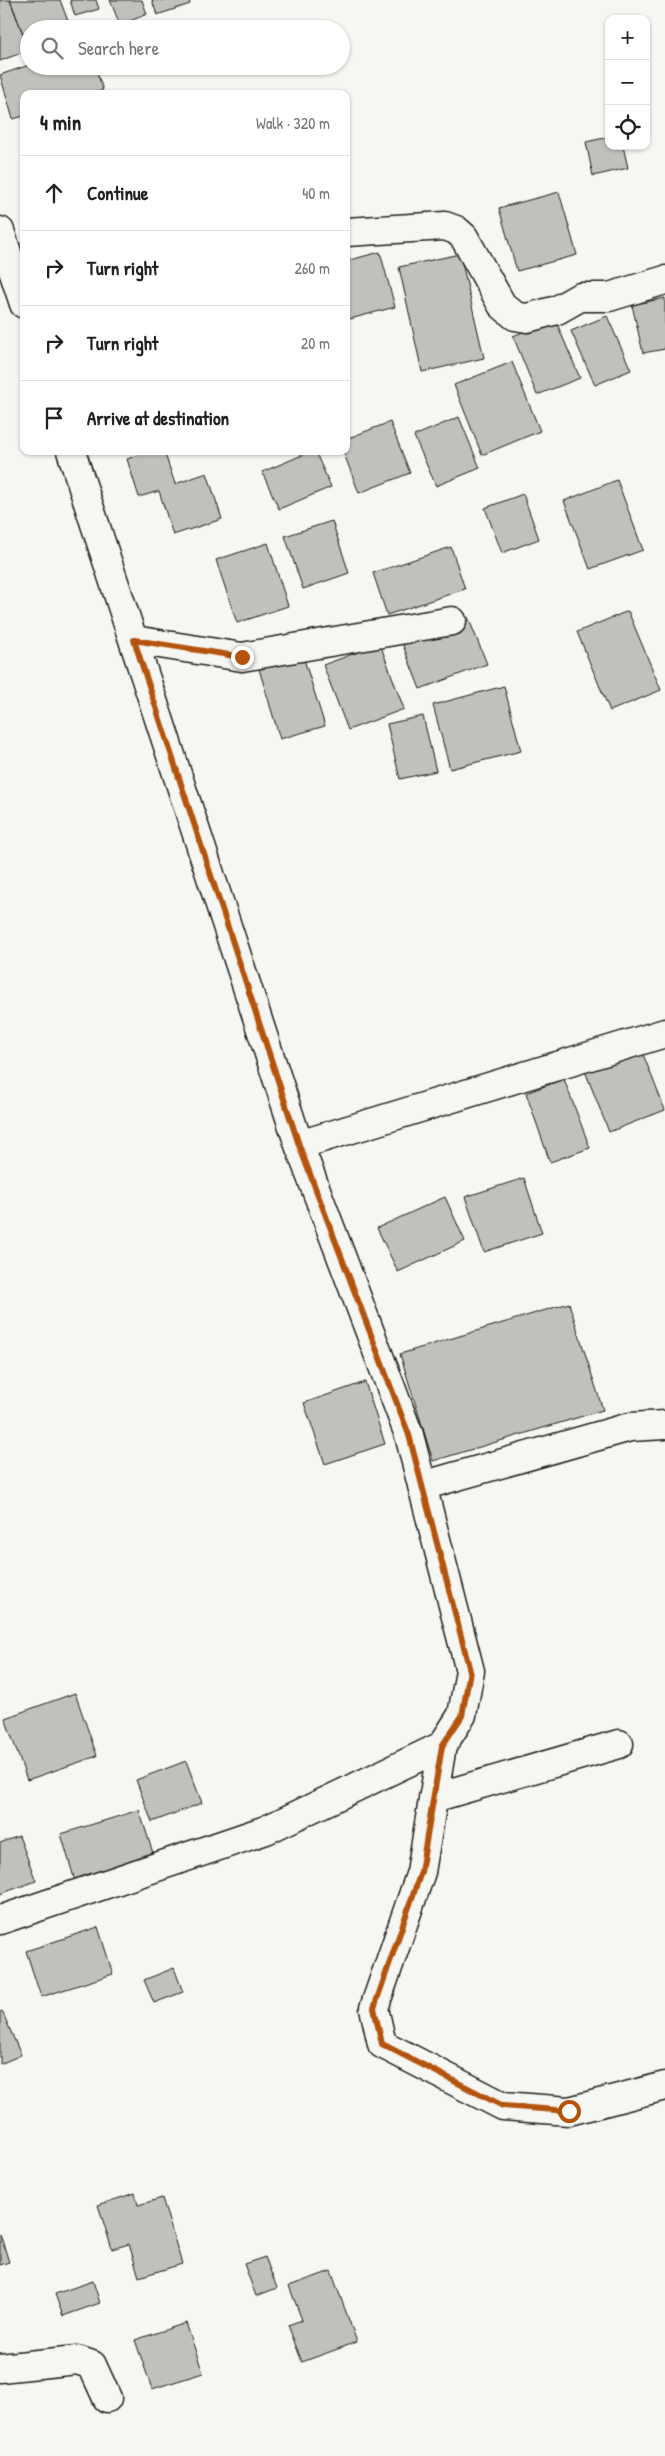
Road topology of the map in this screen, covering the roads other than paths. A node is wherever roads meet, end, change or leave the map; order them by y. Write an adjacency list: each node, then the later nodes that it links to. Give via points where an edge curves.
1 (0, 231): 4 (street)
2 (350, 232): 3 (street, via 445,226 456,230 464,238 502,305 515,316 527,318 557,310 580,297 609,297)
3 (665, 280)
4 (20, 292)
5 (72, 455): 7 (street)
6 (452, 621): 7 (street, via 242,657)
7 (134, 640): 9 (street)
8 (665, 1033): 9 (street)
9 (299, 1145): 11 (street, via 409,1435)
10 (665, 1425): 11 (street, via 630,1427)
11 (422, 1486): 13 (street, via 470,1671 462,1716)
12 (619, 1744): 14 (street)
13 (442, 1746): 14 (street); 15 (street, via 266,1830)
14 (433, 1798): 16 (street, via 421,1872 374,2008 382,2044 503,2106 569,2111)
15 (0, 1920)
16 (665, 2086)
17 (0, 2368): 18 (street, via 77,2360 87,2362 92,2365)
18 (108, 2398)

